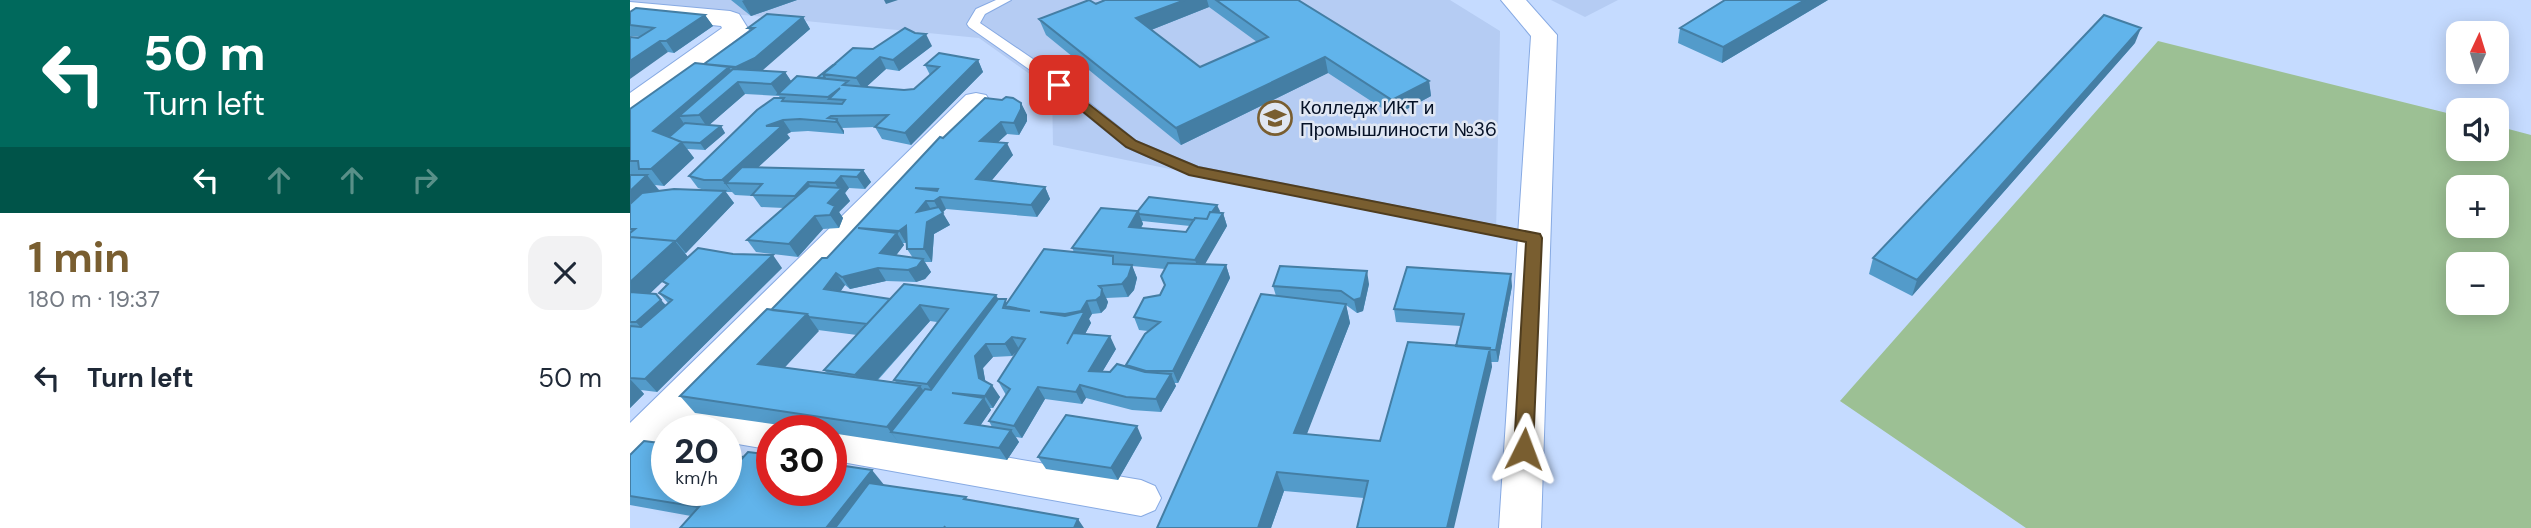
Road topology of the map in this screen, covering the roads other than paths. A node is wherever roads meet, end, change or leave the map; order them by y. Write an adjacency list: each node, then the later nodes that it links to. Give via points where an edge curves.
1 (1005, 0): 6 (lane, via 980,12 973,24 1041,71 1131,144 1194,171)
2 (1513, 0): 6 (street, via 1544,35)
3 (630, 9): 5 (street, via 730,19 736,30)
4 (976, 101): 7 (street)
5 (630, 106)
6 (1534, 238): 12 (street)
7 (662, 415)
8 (651, 426): 10 (street)
9 (847, 447): 11 (street)
10 (630, 448)
11 (1141, 498)
12 (1520, 528)

